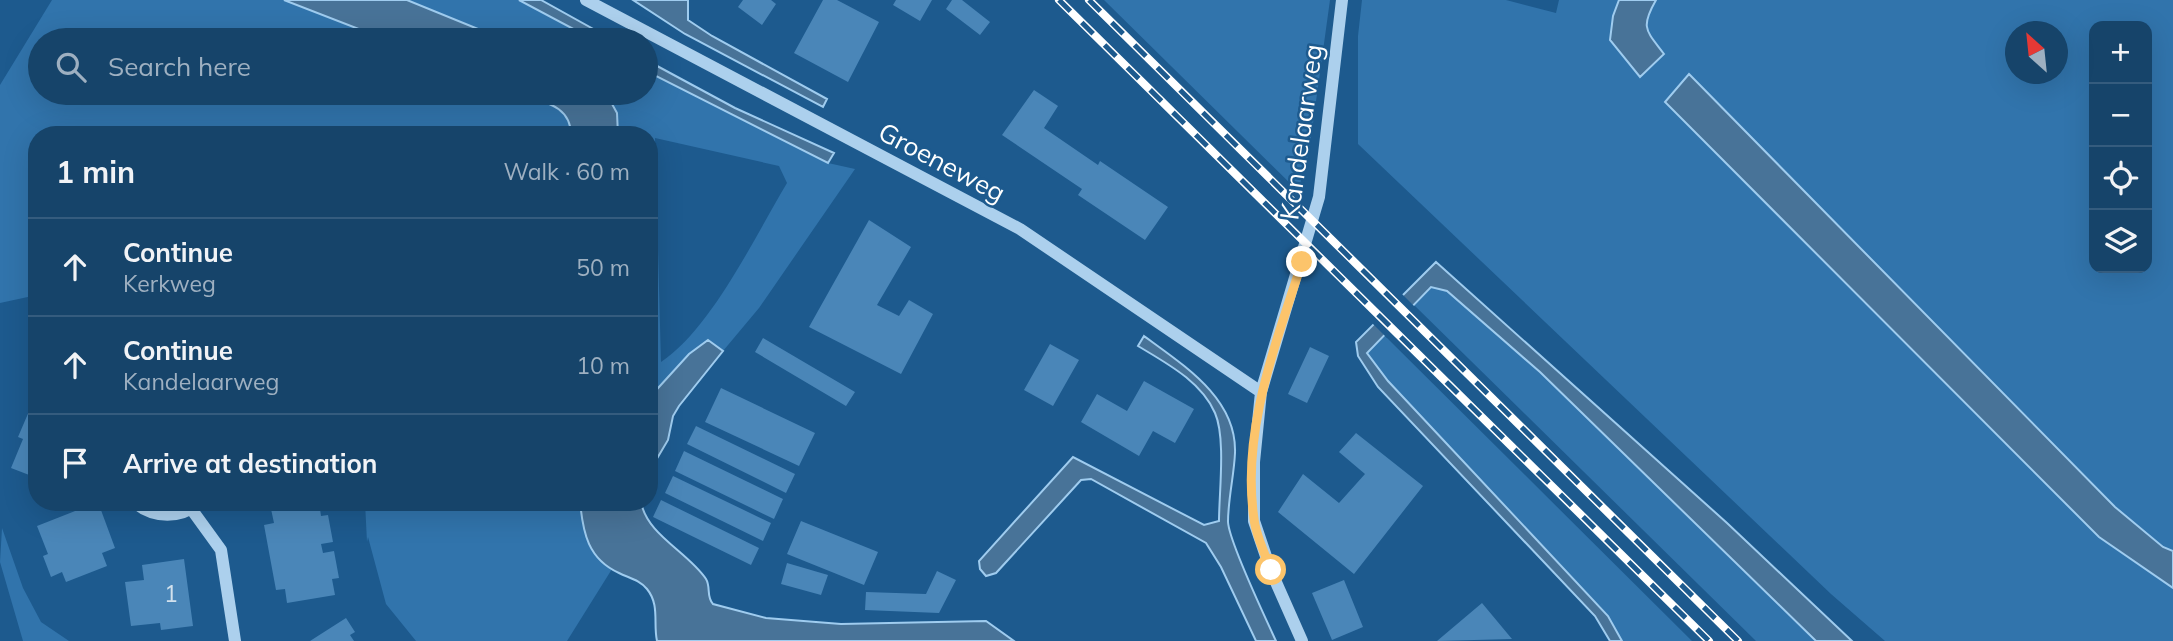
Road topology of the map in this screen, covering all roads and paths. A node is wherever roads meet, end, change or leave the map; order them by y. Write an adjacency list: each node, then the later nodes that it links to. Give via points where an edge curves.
1 (586, 0): 3 (street, Groeneweg)
2 (1342, 0): 5 (street, Kandelaarweg, via 1320,197)
3 (639, 28)
4 (658, 38): 5 (street, Groeneweg, via 1020,229)
5 (1261, 392): 10 (street, Kandelaarweg, via 1254,521)
6 (148, 511): 7 (street, via 160,515)
7 (183, 511)
8 (199, 511): 9 (street, via 220,550)
9 (235, 641)
10 (1302, 641)

